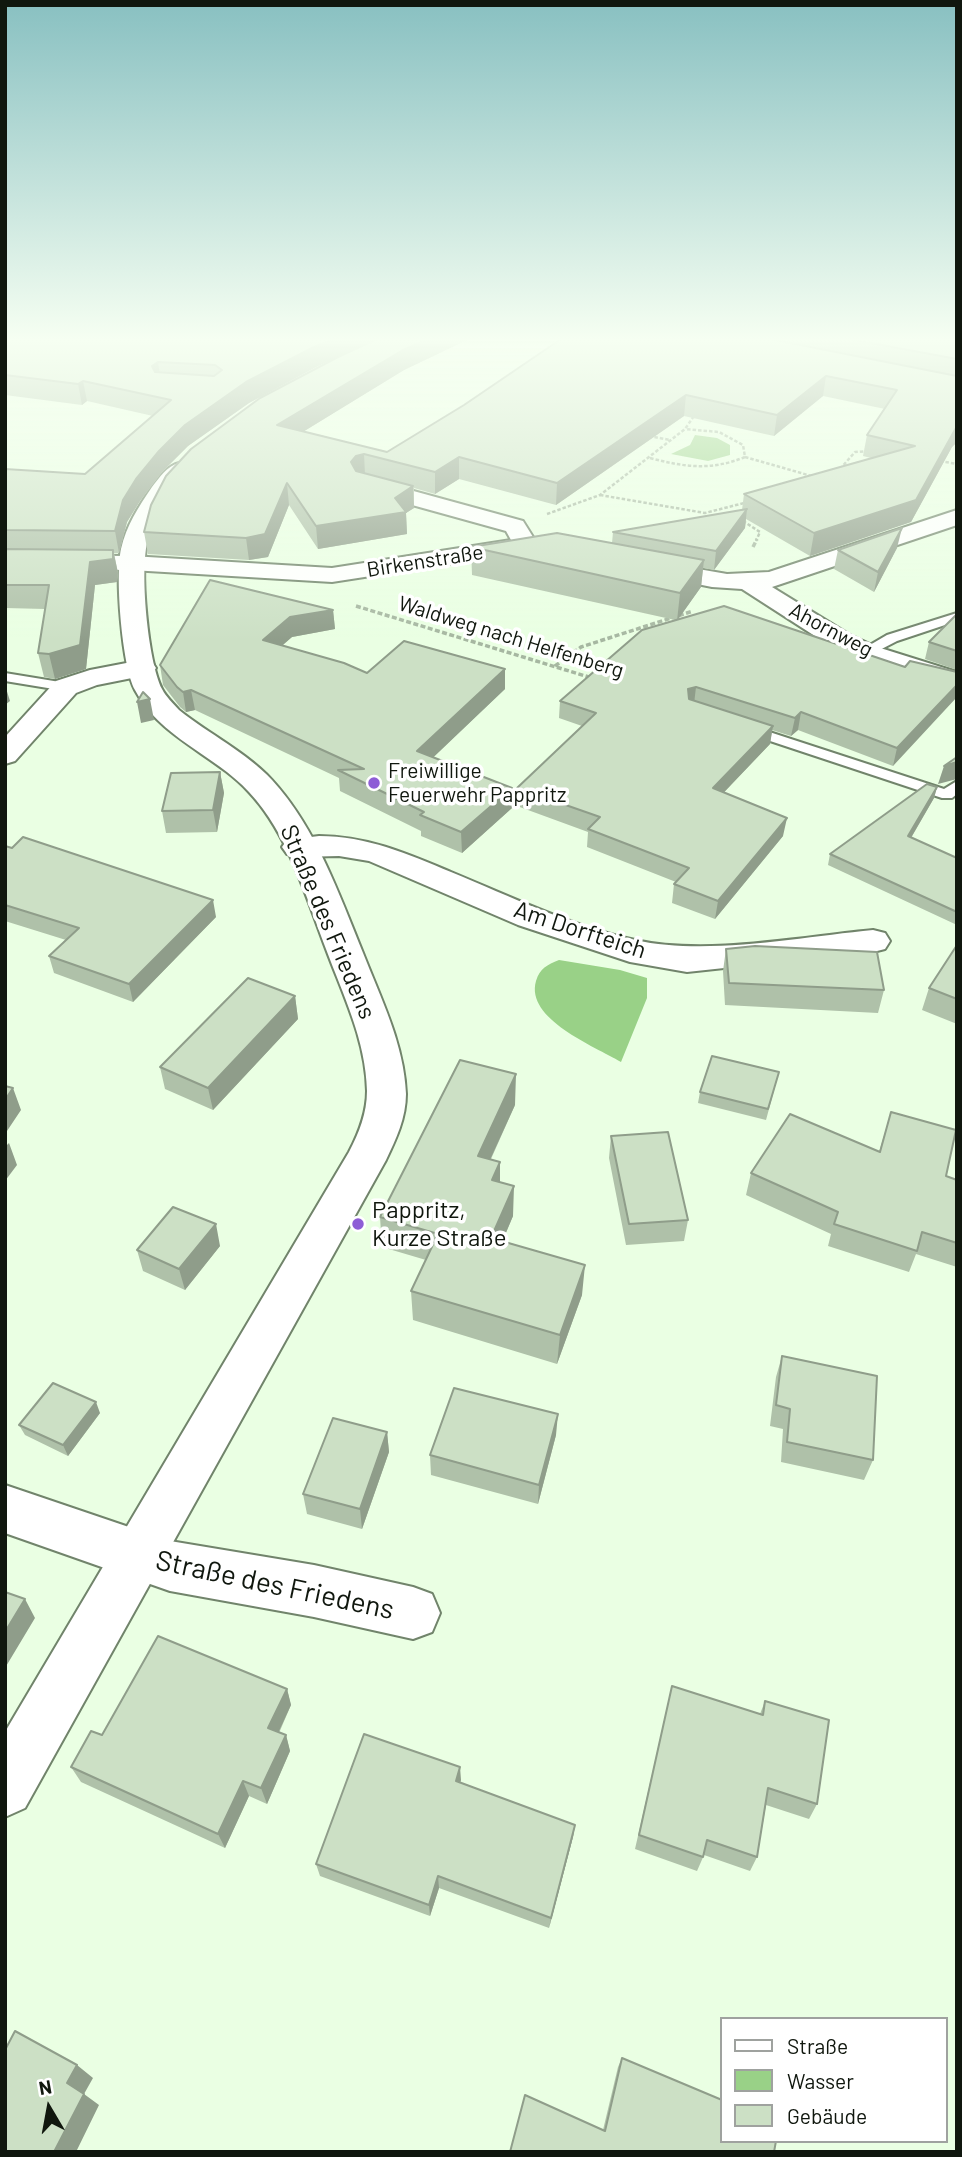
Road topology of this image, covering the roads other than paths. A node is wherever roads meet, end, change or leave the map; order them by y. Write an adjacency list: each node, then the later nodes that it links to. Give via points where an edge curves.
1 (190, 458): 6 (street, Straße des Friedens, via 141,526)
2 (366, 485): 6 (street, Birkenstraße, via 529,540 332,575)
3 (957, 517): 7 (street)
4 (5, 562): 6 (street, Birkenstraße)
5 (624, 563): 7 (street)
6 (131, 564): 10 (street, Straße des Friedens)
7 (755, 587): 9 (street, Ahornweg)
8 (957, 617): 9 (lane)
9 (865, 652): 12 (street, Ahornweg)
10 (142, 668): 13 (street); 17 (street, Straße des Friedens, via 148,690 166,711 225,755 272,799)
11 (5, 677): 13 (lane)
12 (957, 681)
13 (66, 687): 15 (street)
14 (731, 723): 16 (lane, via 947,795)
15 (5, 755)
16 (957, 786)
17 (298, 847): 18 (street, Am Dorfteich, via 322,843 380,854 530,917 630,951 687,960); 20 (street, Straße des Friedens, via 378,1038 386,1106 380,1129 334,1213)
18 (873, 941)
19 (5, 1509): 20 (street)
20 (137, 1556): 21 (street, Straße des Friedens); 22 (street, Straße des Friedens)
21 (413, 1613)
22 (5, 1788)

